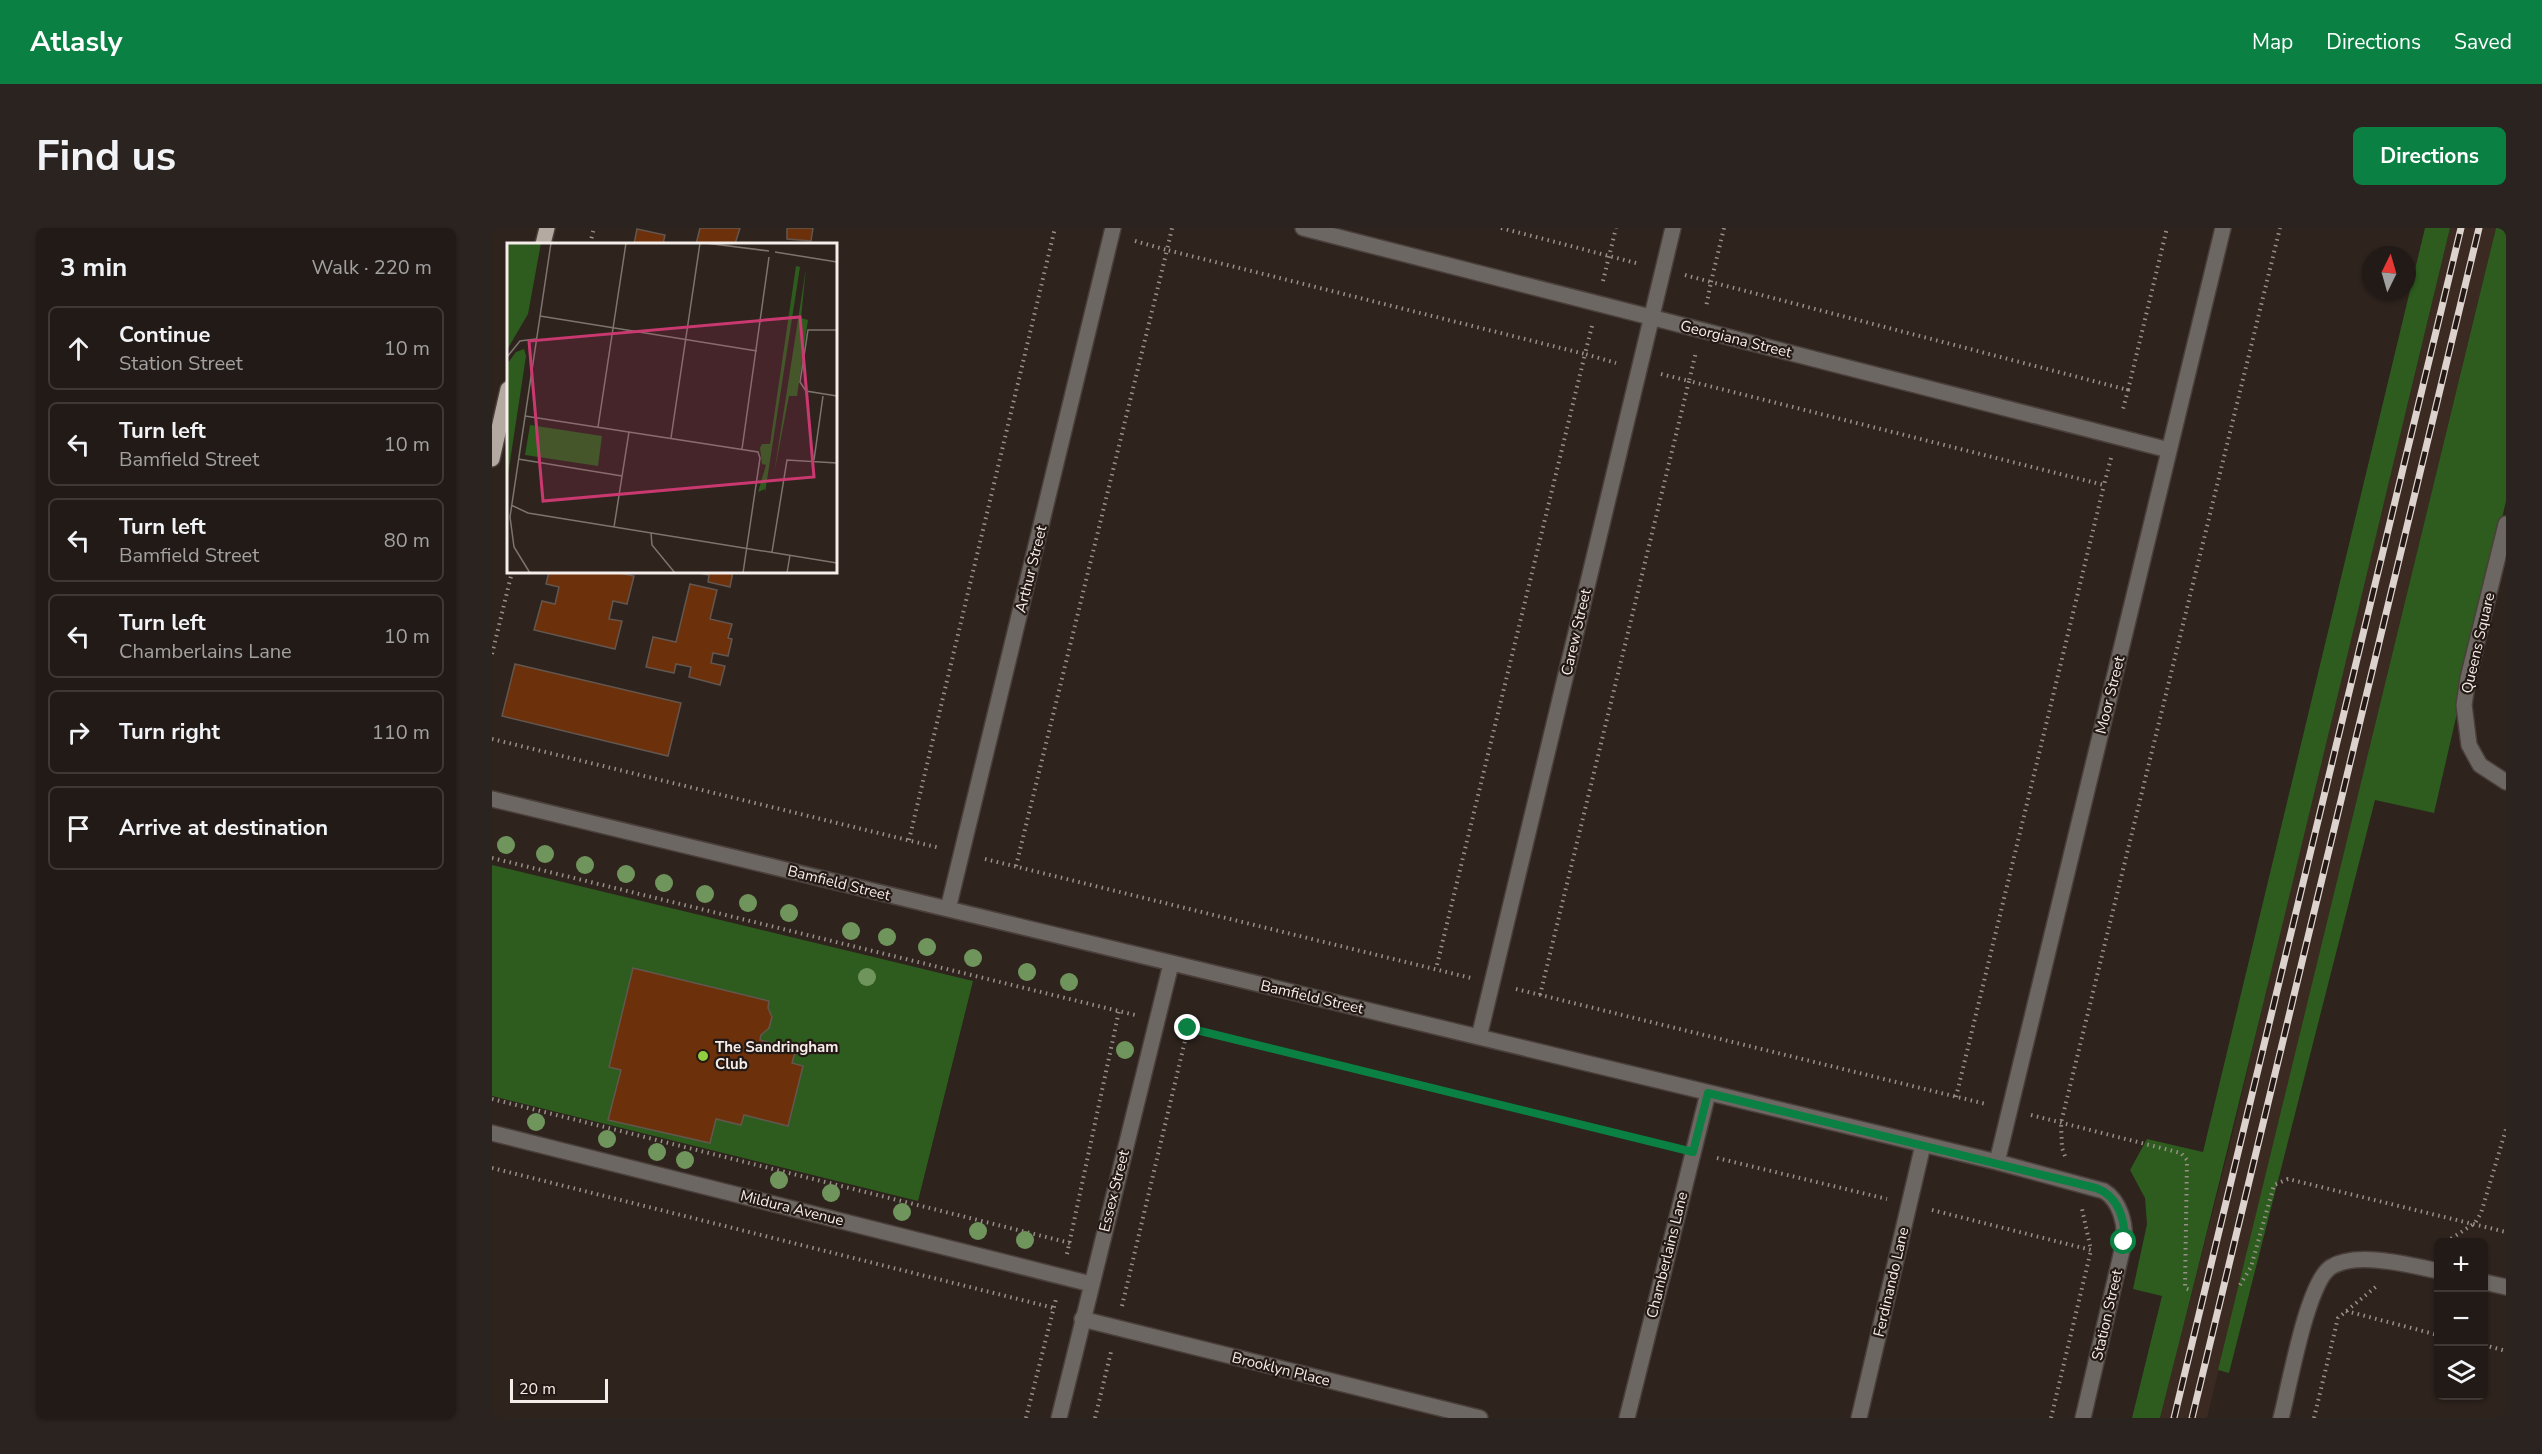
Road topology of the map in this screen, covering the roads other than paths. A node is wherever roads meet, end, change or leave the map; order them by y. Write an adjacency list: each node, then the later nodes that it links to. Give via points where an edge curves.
1 (547, 228): 6 (main road)
2 (1113, 228): 14 (street, Arthur Street)
3 (1303, 228): 7 (street, Georgiana Street)
4 (1673, 228): 7 (street, Carew Street)
5 (2223, 228): 9 (street, Moor Street)
6 (543, 243)
7 (1652, 317): 9 (street, Georgiana Street); 16 (street, Carew Street)
8 (507, 394): 10 (main road)
9 (2169, 450): 20 (street, Moor Street)
10 (492, 459)
11 (2506, 524): 12 (street, Queens Square, via 2464,705 2469,746 2480,765)
12 (2506, 782)
13 (492, 799): 14 (street, Bamfield Street)
14 (948, 909): 15 (street, Bamfield Street)
15 (1171, 964): 16 (street, Bamfield Street); 24 (street, Essex Street)
16 (1479, 1037): 17 (street, Bamfield Street)
17 (1708, 1093): 19 (street, Bamfield Street); 29 (street, Chamberlains Lane)
18 (492, 1133): 24 (street, Mildura Avenue)
19 (1923, 1145): 20 (street, Bamfield Street); 30 (street, Ferdinando Lane)
20 (1997, 1162): 21 (street, Bamfield Street, via 2111,1195)
21 (2120, 1212): 31 (street, Station Street, via 2124,1242)
22 (2434, 1270): 32 (street, via 2353,1260 2332,1266 2324,1273 2312,1294)
23 (2488, 1283): 25 (street)
24 (1091, 1284): 26 (street, Essex Street)
25 (2506, 1287)
26 (1082, 1319): 27 (street, Essex Street); 28 (street, Brooklyn Place)
27 (1059, 1418)
28 (1480, 1418)
29 (1627, 1418)
30 (1859, 1418)
31 (2083, 1418)
32 (2281, 1418)

